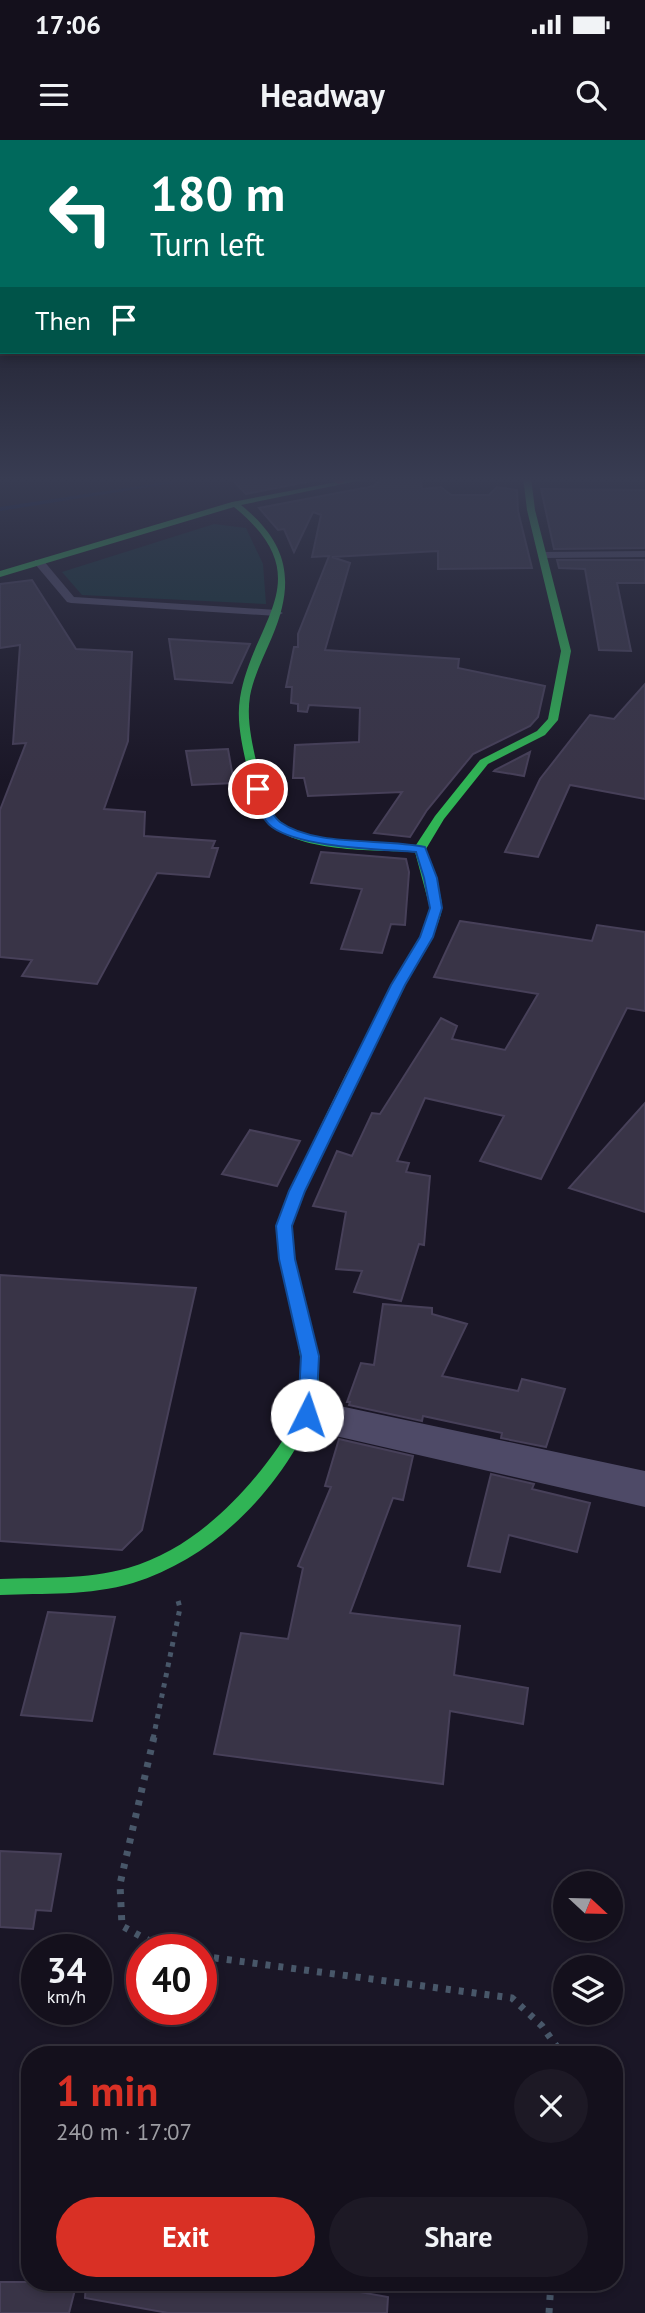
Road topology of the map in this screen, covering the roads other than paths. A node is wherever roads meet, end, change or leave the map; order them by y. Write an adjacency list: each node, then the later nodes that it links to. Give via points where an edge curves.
1 (53, 578): 4 (lane, via 71,600)
2 (284, 578): 4 (street)
3 (549, 578): 5 (street, via 566,651 552,720 541,733 484,761)
4 (277, 613): 5 (street, via 256,658 244,700 262,805 274,824 294,834)
5 (420, 849): 6 (street, via 436,908 426,937 348,1086 284,1226 287,1259 310,1356)
6 (307, 1415): 7 (street); 8 (street, via 246,1502 201,1541 166,1563 102,1583)
7 (645, 1489)
8 (0, 1587)

